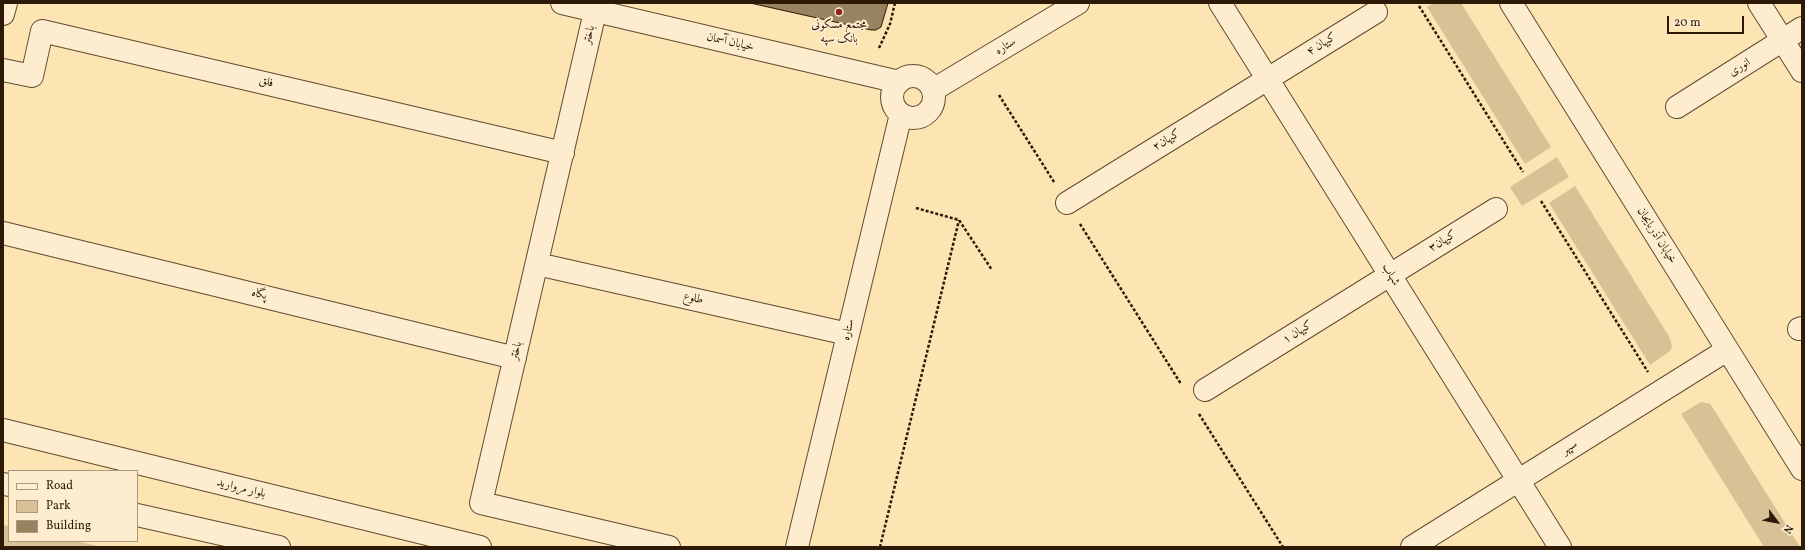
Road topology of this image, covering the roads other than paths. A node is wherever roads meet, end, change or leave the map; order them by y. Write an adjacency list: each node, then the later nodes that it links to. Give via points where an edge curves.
1 (6, 3): 9 (street)
2 (562, 3): 7 (street, خیابان آسمان)
3 (1078, 3): 16 (street, ستاره)
4 (1220, 3): 14 (street, شهاب)
5 (1511, 3): 26 (street, خیابان آذربایجان)
6 (1759, 3): 11 (street)
7 (596, 7): 15 (street, خیابان آسمان); 19 (street, باختر)
8 (1376, 12): 14 (street, کیهان ۴)
9 (3, 14)
10 (1802, 28): 11 (street, انوری)
11 (1783, 41): 13 (street); 17 (street, انوری)
12 (3, 70): 19 (street, فلق, via 32,76 42,31)
13 (1802, 71)
14 (1268, 79): 20 (street, کیهان۲); 24 (street, شهاب)
15 (899, 82): 16 (street, via 911,76 920,77 928,82); 18 (street, via 892,94 893,104)
16 (933, 90): 18 (street, via 931,108 924,115 915,118)
17 (1677, 107)
18 (901, 114): 25 (street, ستاره)
19 (563, 153): 23 (street, باختر)
20 (1067, 203)
21 (1496, 209): 24 (street, کیهان۳)
22 (3, 233): 27 (street, پگاه)
23 (537, 264): 25 (street, طلوع); 27 (street, باختر)
24 (1390, 275): 28 (street, کیهان ۱); 31 (street, شهاب)
25 (848, 334): 37 (street, ستاره)
26 (1727, 350): 30 (street, خیابان آذربایجان); 31 (street, سپهر)
27 (515, 358): 36 (street, باختر, via 481,503)
28 (1201, 399)
29 (3, 430): 33 (street, بلوار مروارید)
30 (1802, 469)
31 (1519, 481): 38 (street, سپهر); 39 (street, شهاب)
32 (138, 514): 34 (street)
33 (426, 542): 35 (street, بلوار مروارید)
34 (279, 547)
35 (480, 547)
36 (669, 547)
37 (797, 547)
38 (1412, 547)
39 (1560, 547)

